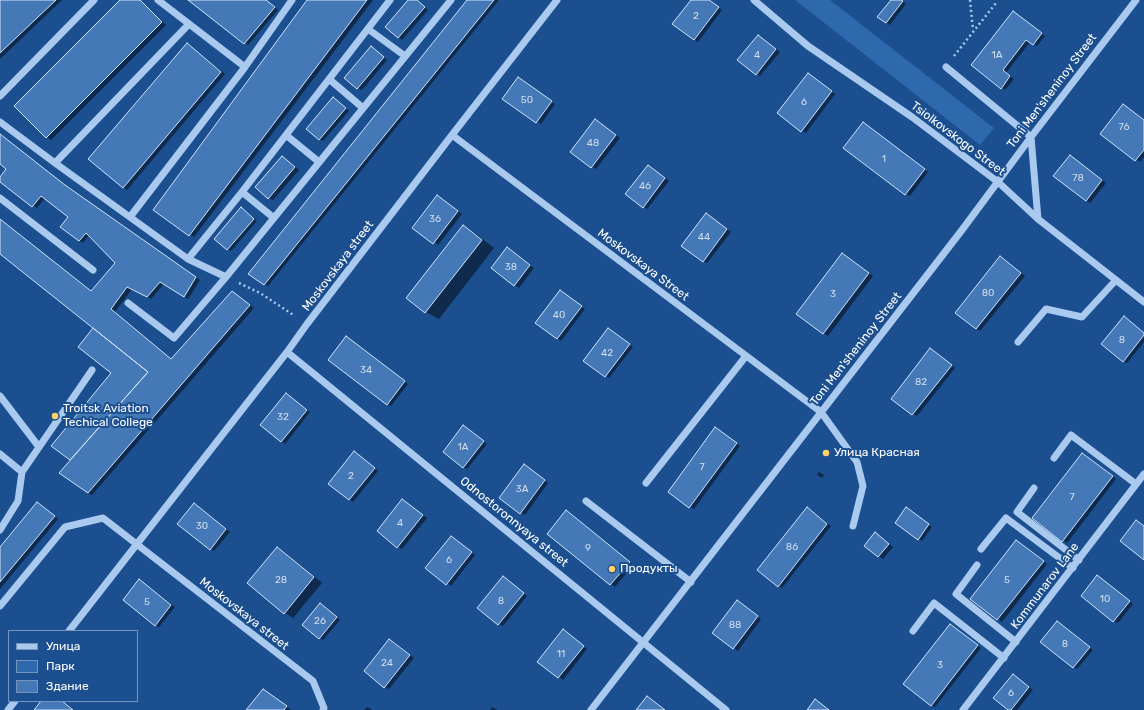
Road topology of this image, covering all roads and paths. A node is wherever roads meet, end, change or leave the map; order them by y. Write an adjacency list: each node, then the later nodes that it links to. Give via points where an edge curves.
1 (94, 0): 18 (street)
2 (158, 0): 11 (street)
3 (292, 0): 15 (street)
4 (390, 0): 12 (street)
5 (557, 0): 22 (street, Moskovskaya street)
6 (754, 0): 26 (street, Tsiolkovskogo Street, via 808,46 912,117)
7 (970, 0): 13 (path)
8 (1136, 0): 23 (street, Toni Men'sheninoy Street)
9 (446, 2): 14 (street)
10 (996, 3): 13 (path)
11 (189, 24): 15 (street); 25 (street)
12 (368, 29): 14 (street); 17 (street)
13 (973, 30): 16 (path)
14 (406, 56): 19 (street)
15 (245, 66): 29 (street)
16 (946, 67): 23 (street)
17 (329, 79): 19 (street); 21 (street)
18 (0, 96)
19 (363, 108): 24 (street)
20 (0, 122): 25 (street)
21 (286, 135): 24 (street); 27 (street)
22 (452, 135): 38 (street, Moskovskaya street); 41 (street, Moskovskaya Street)
23 (1030, 137): 26 (street, Toni Men'sheninoy Street); 31 (street)
24 (319, 162): 30 (street)
25 (55, 163): 29 (street)
26 (998, 182): 31 (street, Tsiolkovskogo Street); 44 (street, Toni Men'sheninoy Street)
27 (242, 192): 30 (street); 32 (street)
28 (0, 198): 33 (street)
29 (130, 217): 32 (street)
30 (274, 218): 34 (street)
31 (1038, 219): 35 (street, Tsiolkovskogo Street)
32 (188, 259): 34 (street)
33 (94, 270)
34 (226, 277): 37 (street, via 174,338); 38 (path, via 260,293)
35 (1116, 280): 36 (street, Tsiolkovskogo Street); 39 (street, via 1082,317 1046,309)
36 (1144, 302)
37 (128, 303)
38 (307, 324): 40 (street, Moskovskaya street)
39 (1018, 342)
40 (287, 352): 56 (street, Moskovskaya street); 65 (street, Odnostoronnyaya street)
41 (746, 356): 44 (street, Moskovskaya Street); 50 (street)
42 (92, 370): 45 (street)
43 (0, 396): 45 (street)
44 (821, 412): 54 (street, Moskovskaya Street, via 857,462 864,486); 61 (street, Toni Men'sheninoy Street)
45 (39, 448): 48 (street)
46 (0, 454): 48 (street)
47 (1054, 458): 51 (street, via 1071,435)
48 (22, 472): 55 (street, via 18,501)
49 (1144, 474): 51 (street, Kommunarov Lane)
50 (646, 483)
51 (1136, 484): 58 (street, Kommunarov Lane)
52 (1034, 488): 58 (street, via 1017,512)
53 (586, 502): 61 (street)
54 (853, 526)
55 (0, 530)
56 (136, 545): 62 (street, via 102,518 65,527); 63 (street, Moskovskaya street); 70 (street, Moskovskaya street, via 313,681)
57 (981, 549): 60 (street, via 1006,518)
58 (1079, 560): 60 (street, Kommunarov Lane)
59 (977, 564): 66 (street, via 956,594)
60 (1073, 568): 66 (street, Kommunarov Lane)
61 (692, 582): 65 (street, Toni Men'sheninoy Street)
62 (0, 606)
63 (70, 630)
64 (913, 631): 67 (street, via 934,603)
65 (645, 642): 71 (street, Toni Men'sheninoy Street); 72 (street, Odnostoronnyaya street)
66 (1016, 642): 67 (street, Kommunarov Lane)
67 (1004, 658): 73 (street, Kommunarov Lane)
68 (14, 702): 69 (street)
69 (8, 710)
70 (323, 710)
71 (591, 710)
72 (726, 710)
73 (963, 710)

